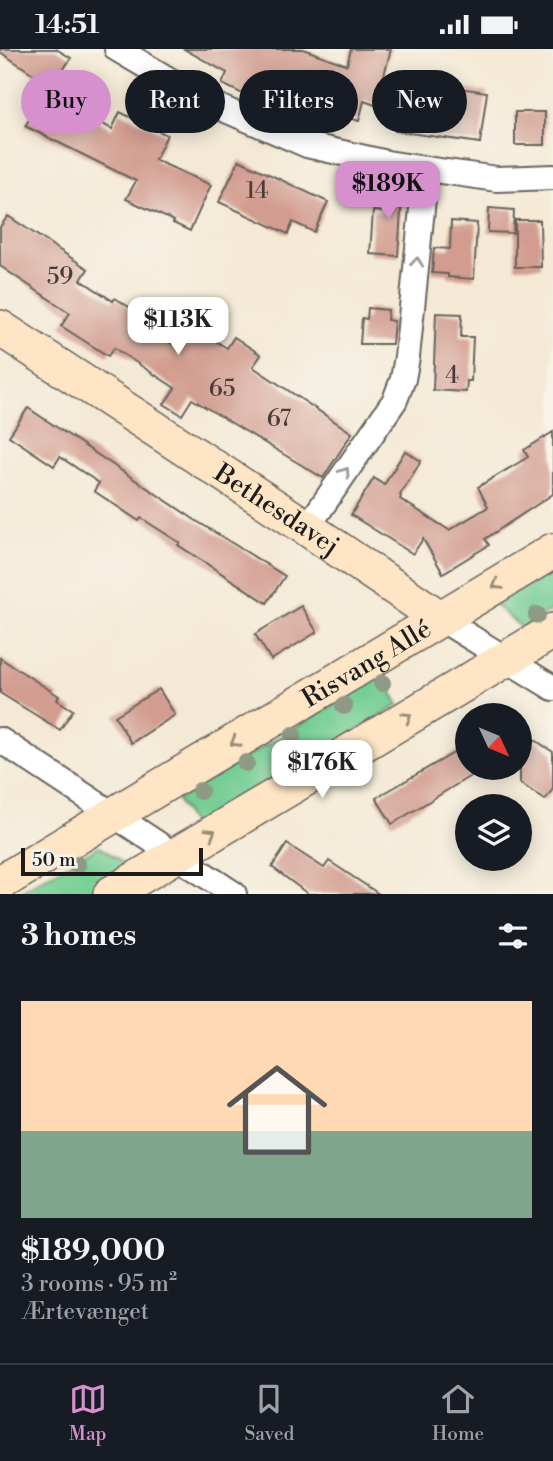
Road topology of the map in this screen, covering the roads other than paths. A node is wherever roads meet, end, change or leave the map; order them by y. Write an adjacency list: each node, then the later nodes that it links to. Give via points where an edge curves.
1 (117, 49): 2 (street, via 205,100 307,145)
2 (426, 169): 3 (street, via 496,179); 5 (street, one-way to 2, via 395,400 403,379)
3 (553, 177)
4 (0, 328): 5 (street, Bethesdavej)
5 (307, 528): 7 (street, Bethesdavej)
6 (553, 551): 7 (street, Risvang Allé, one-way to 7)
7 (441, 619): 9 (street, Bethesdavej); 12 (street, Risvang Allé, one-way to 12)
8 (553, 631): 9 (street)
9 (506, 659): 10 (street, Bethesdavej); 13 (street, one-way to 9)
10 (553, 688)
11 (0, 740): 12 (street)
12 (115, 814): 13 (street); 14 (street, Risvang Allé)
13 (175, 855): 15 (street); 16 (street)
14 (0, 883)
15 (111, 894)
16 (234, 894)

